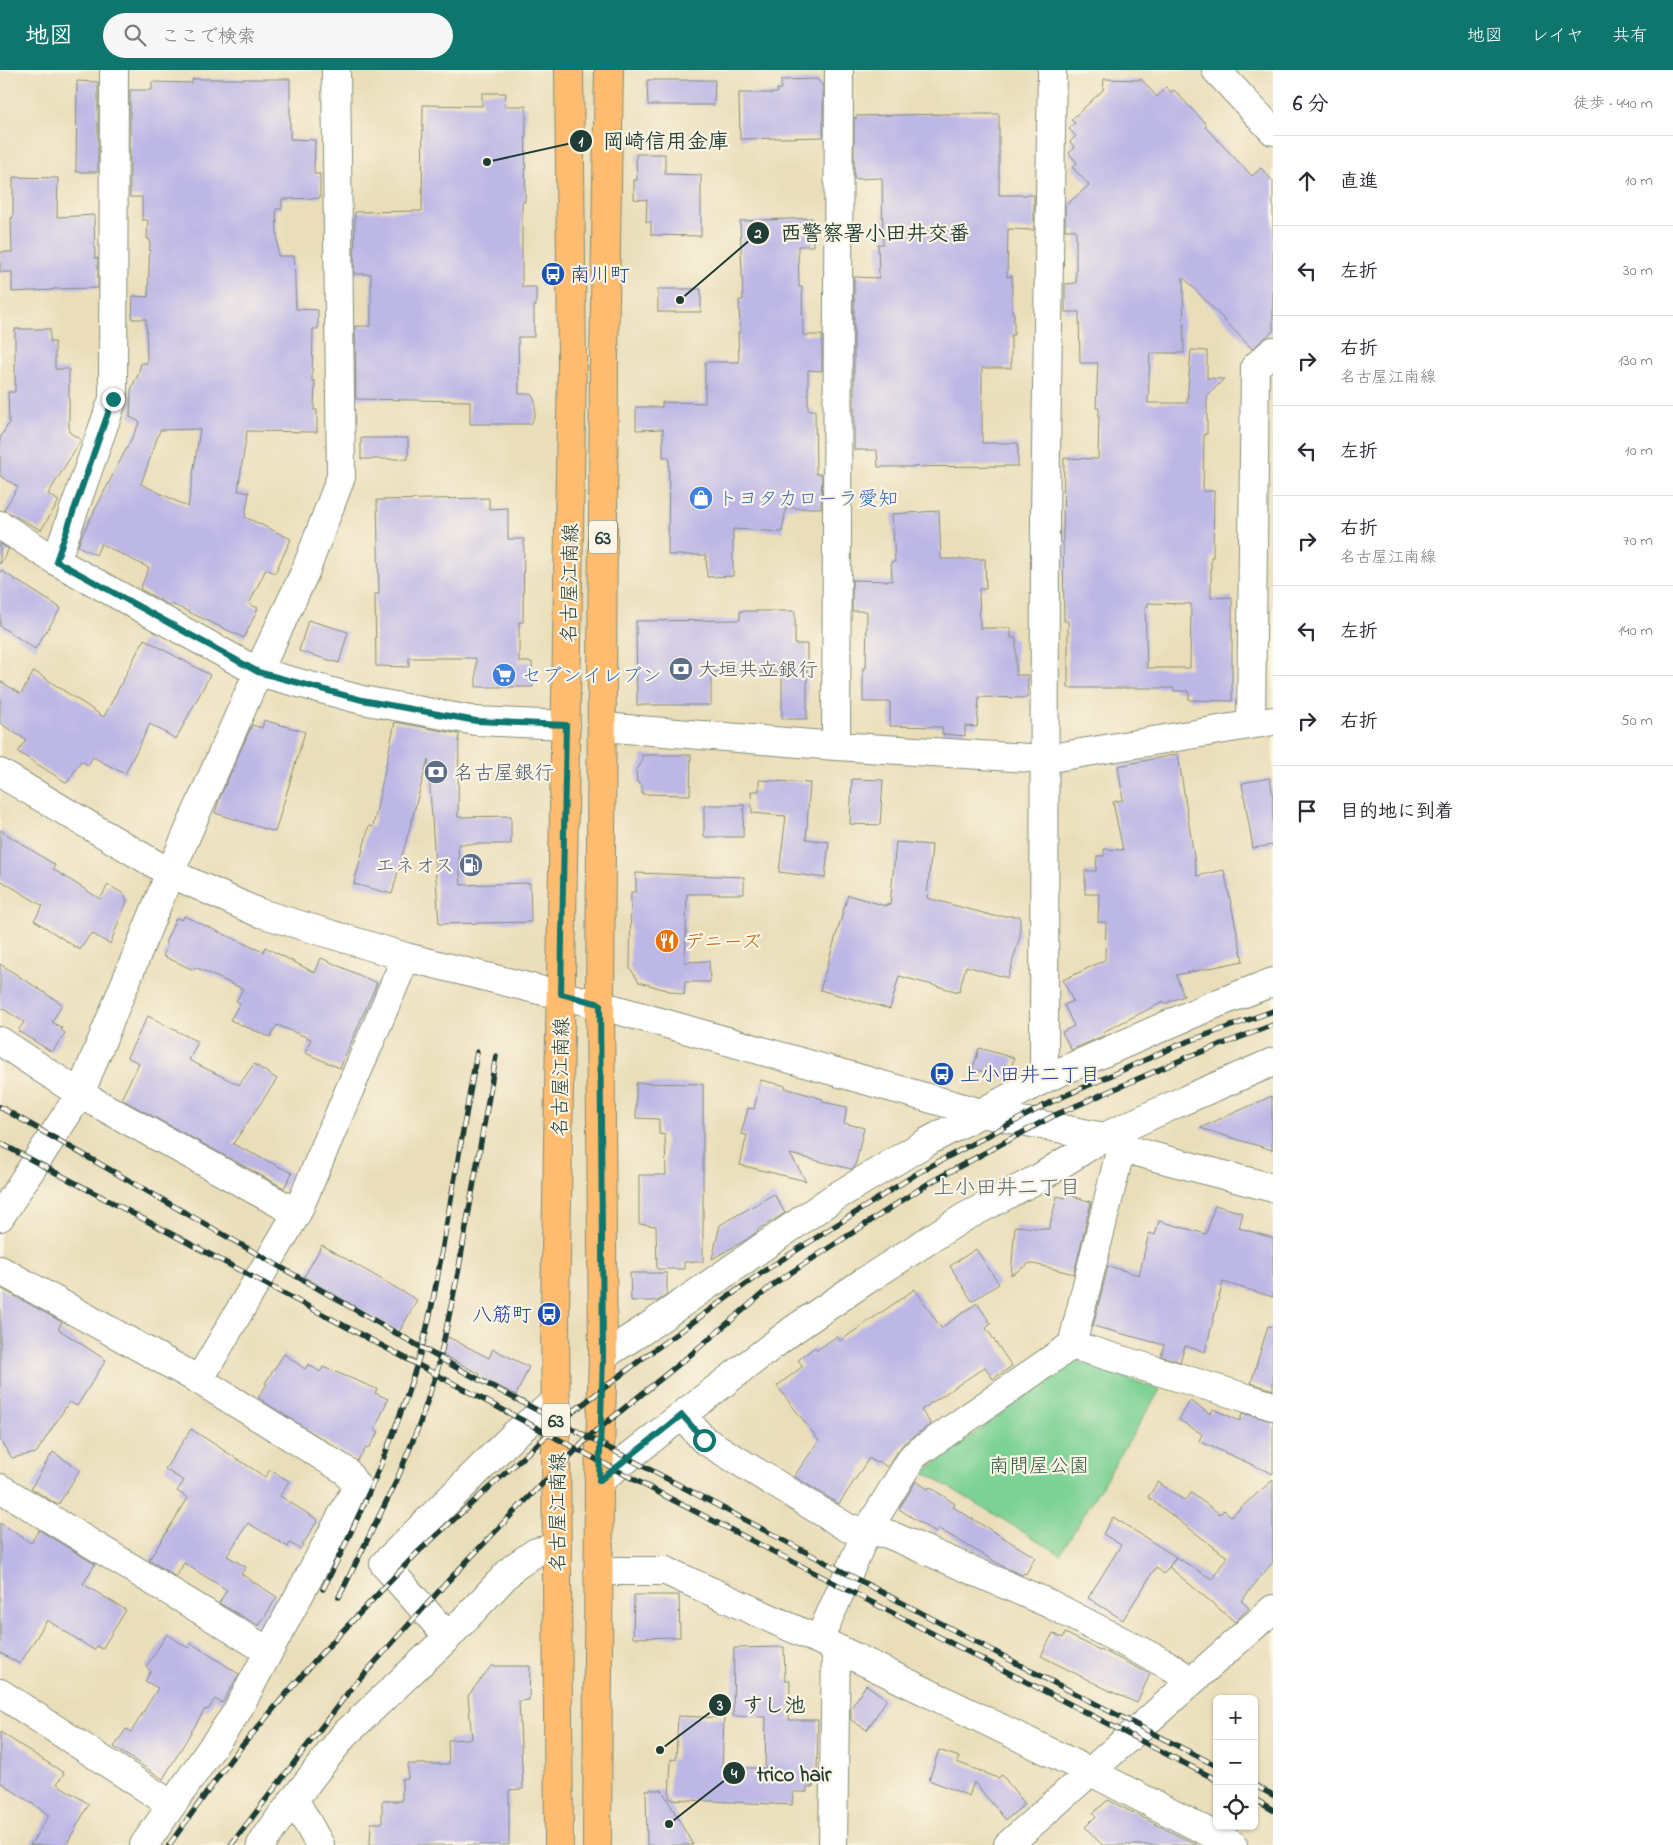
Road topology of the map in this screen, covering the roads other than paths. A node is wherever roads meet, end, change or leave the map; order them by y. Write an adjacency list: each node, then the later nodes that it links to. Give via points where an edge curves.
1 (114, 70): 11 (street, via 113,399)
2 (336, 70): 12 (street, via 341,478 305,572)
3 (569, 70): 14 (main road, 名古屋江南線 / 63, via 572,362)
4 (609, 70): 15 (main road, 名古屋江南線 / 63)
5 (839, 70): 16 (street)
6 (1052, 70): 17 (street, via 1044,515)
7 (1216, 70): 8 (street)
8 (1273, 131)
9 (1273, 351): 13 (street, via 1255,366)
10 (0, 525): 11 (street)
11 (56, 561): 12 (street)
12 (258, 672): 14 (street, via 362,700 476,721); 19 (street)
13 (1262, 723): 17 (street)
14 (566, 725): 22 (main road, 名古屋江南線 / 63)
15 (602, 727): 16 (street); 23 (main road, 名古屋江南線 / 63)
16 (836, 746): 17 (street)
17 (1045, 759): 26 (street)
18 (0, 774): 19 (street)
19 (170, 873): 20 (street, via 258,912); 27 (street)
20 (406, 957): 22 (street); 31 (street)
21 (1273, 982): 26 (street)
22 (561, 994): 23 (street); 37 (main road, 名古屋江南線 / 63)
23 (600, 1004): 28 (street); 35 (main road, 名古屋江南線 / 63)
24 (0, 1042): 27 (street)
25 (1273, 1062): 29 (street, via 1180,1102)
26 (1044, 1078): 28 (street)
27 (80, 1094): 31 (street); 32 (street)
28 (982, 1114): 29 (street); 35 (street, via 927,1142 832,1199)
29 (1113, 1142): 30 (street); 34 (street); 39 (street, via 963,1218 793,1330)
30 (1273, 1188)
31 (297, 1213): 36 (street)
32 (0, 1218)
33 (0, 1270): 36 (street)
34 (1072, 1345): 38 (street); 42 (street, via 913,1456)
35 (603, 1356): 40 (main road, 名古屋江南線 / 63)
36 (199, 1380): 48 (street, via 346,1471 357,1487)
37 (556, 1401): 43 (main road, 名古屋江南線 / 63); 46 (street, via 516,1432 384,1564)
38 (1273, 1406)
39 (682, 1415): 40 (street); 42 (street, via 704,1440 848,1528)
40 (599, 1481): 44 (main road, 名古屋江南線 / 63)
41 (0, 1488): 48 (street)
42 (867, 1530): 47 (street); 49 (street, via 888,1534 1050,1604 1166,1664)
43 (557, 1547): 46 (street, via 536,1552 513,1568); 57 (main road, 名古屋江南線 / 63)
44 (598, 1571): 47 (street, via 666,1571); 58 (main road, 名古屋江南線 / 63)
45 (1273, 1609): 49 (street)
46 (448, 1637): 52 (street, via 344,1735)
47 (827, 1644): 51 (street); 59 (street)
48 (268, 1652): 53 (street, via 236,1713)
49 (1191, 1681): 51 (street)
50 (0, 1693): 53 (street)
51 (1091, 1772): 60 (street); 61 (street)
52 (294, 1799): 55 (street); 56 (street)
53 (172, 1806): 54 (street)
54 (144, 1845)
55 (261, 1845)
56 (320, 1845)
57 (559, 1845)
58 (597, 1845)
59 (833, 1845)
60 (1008, 1845)
61 (1233, 1845)

